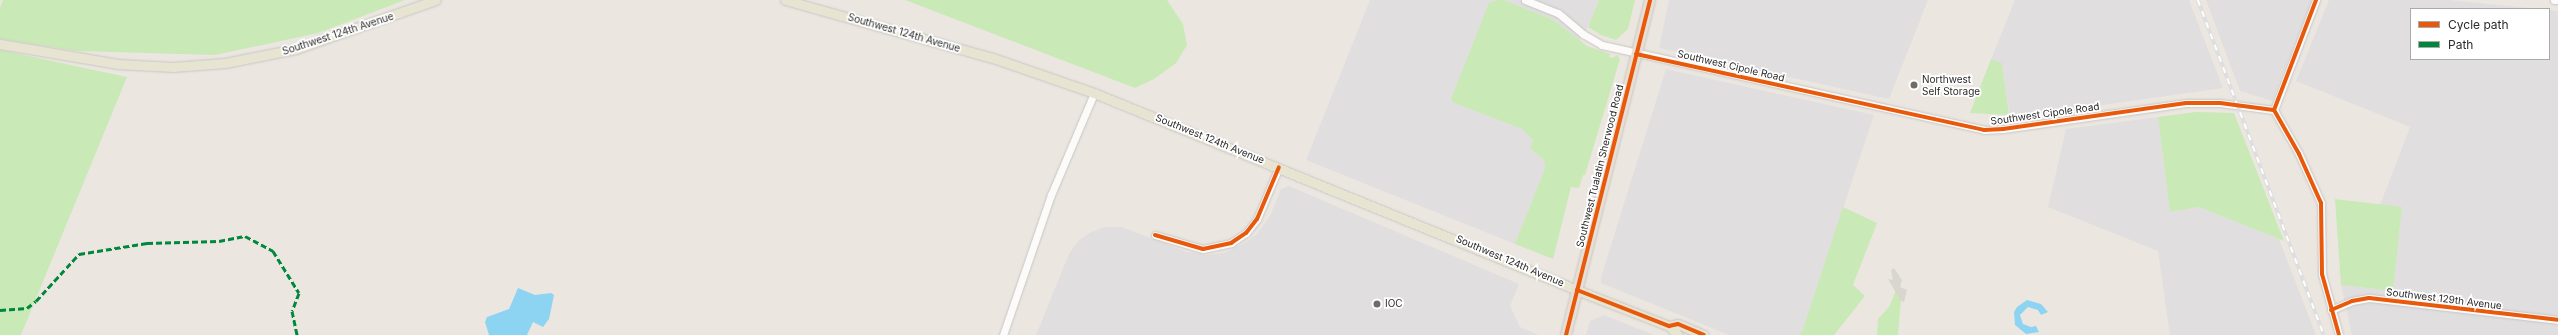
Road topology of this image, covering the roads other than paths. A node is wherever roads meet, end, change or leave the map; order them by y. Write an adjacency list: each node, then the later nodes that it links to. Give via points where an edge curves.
1 (436, 0): 8 (main road, Southwest 124th Avenue, via 296,49 225,63 173,67 118,64)
2 (785, 0): 10 (main road, Southwest 124th Avenue, via 993,58)
3 (1526, 0): 9 (street, Southwest Cipole Road, via 1563,16 1596,42)
4 (1650, 0): 9 (highway, Southwest Tualatin Sherwood Road)
5 (2316, 0): 11 (street)
6 (2554, 0): 7 (street)
7 (2558, 0)
8 (0, 44)
9 (1636, 54): 11 (street, Southwest Cipole Road, via 1984,130 2186,103 2220,103); 14 (highway, Southwest Tualatin Sherwood Road)
10 (1094, 93): 12 (main road, Southwest 124th Avenue); 18 (street, via 1051,195)
11 (2274, 110): 15 (street, via 2299,154 2321,203 2322,274)
12 (1279, 167): 13 (street, via 1257,219 1246,233 1231,243 1203,250); 14 (main road, Southwest 124th Avenue)
13 (1155, 234)
14 (1577, 290): 17 (main road, Southwest 124th Avenue); 19 (highway, Southwest Tualatin Sherwood Road)
15 (2330, 310): 16 (street, Southwest 129th Avenue, via 2352,301 2369,298); 22 (street)
16 (2558, 320)
17 (1669, 326): 20 (main road, Southwest 124th Avenue); 21 (main road, Southwest 124th Avenue, via 1678,324)
18 (1003, 335)
19 (1566, 335)
20 (1678, 335)
21 (1704, 335)
22 (2339, 335)

